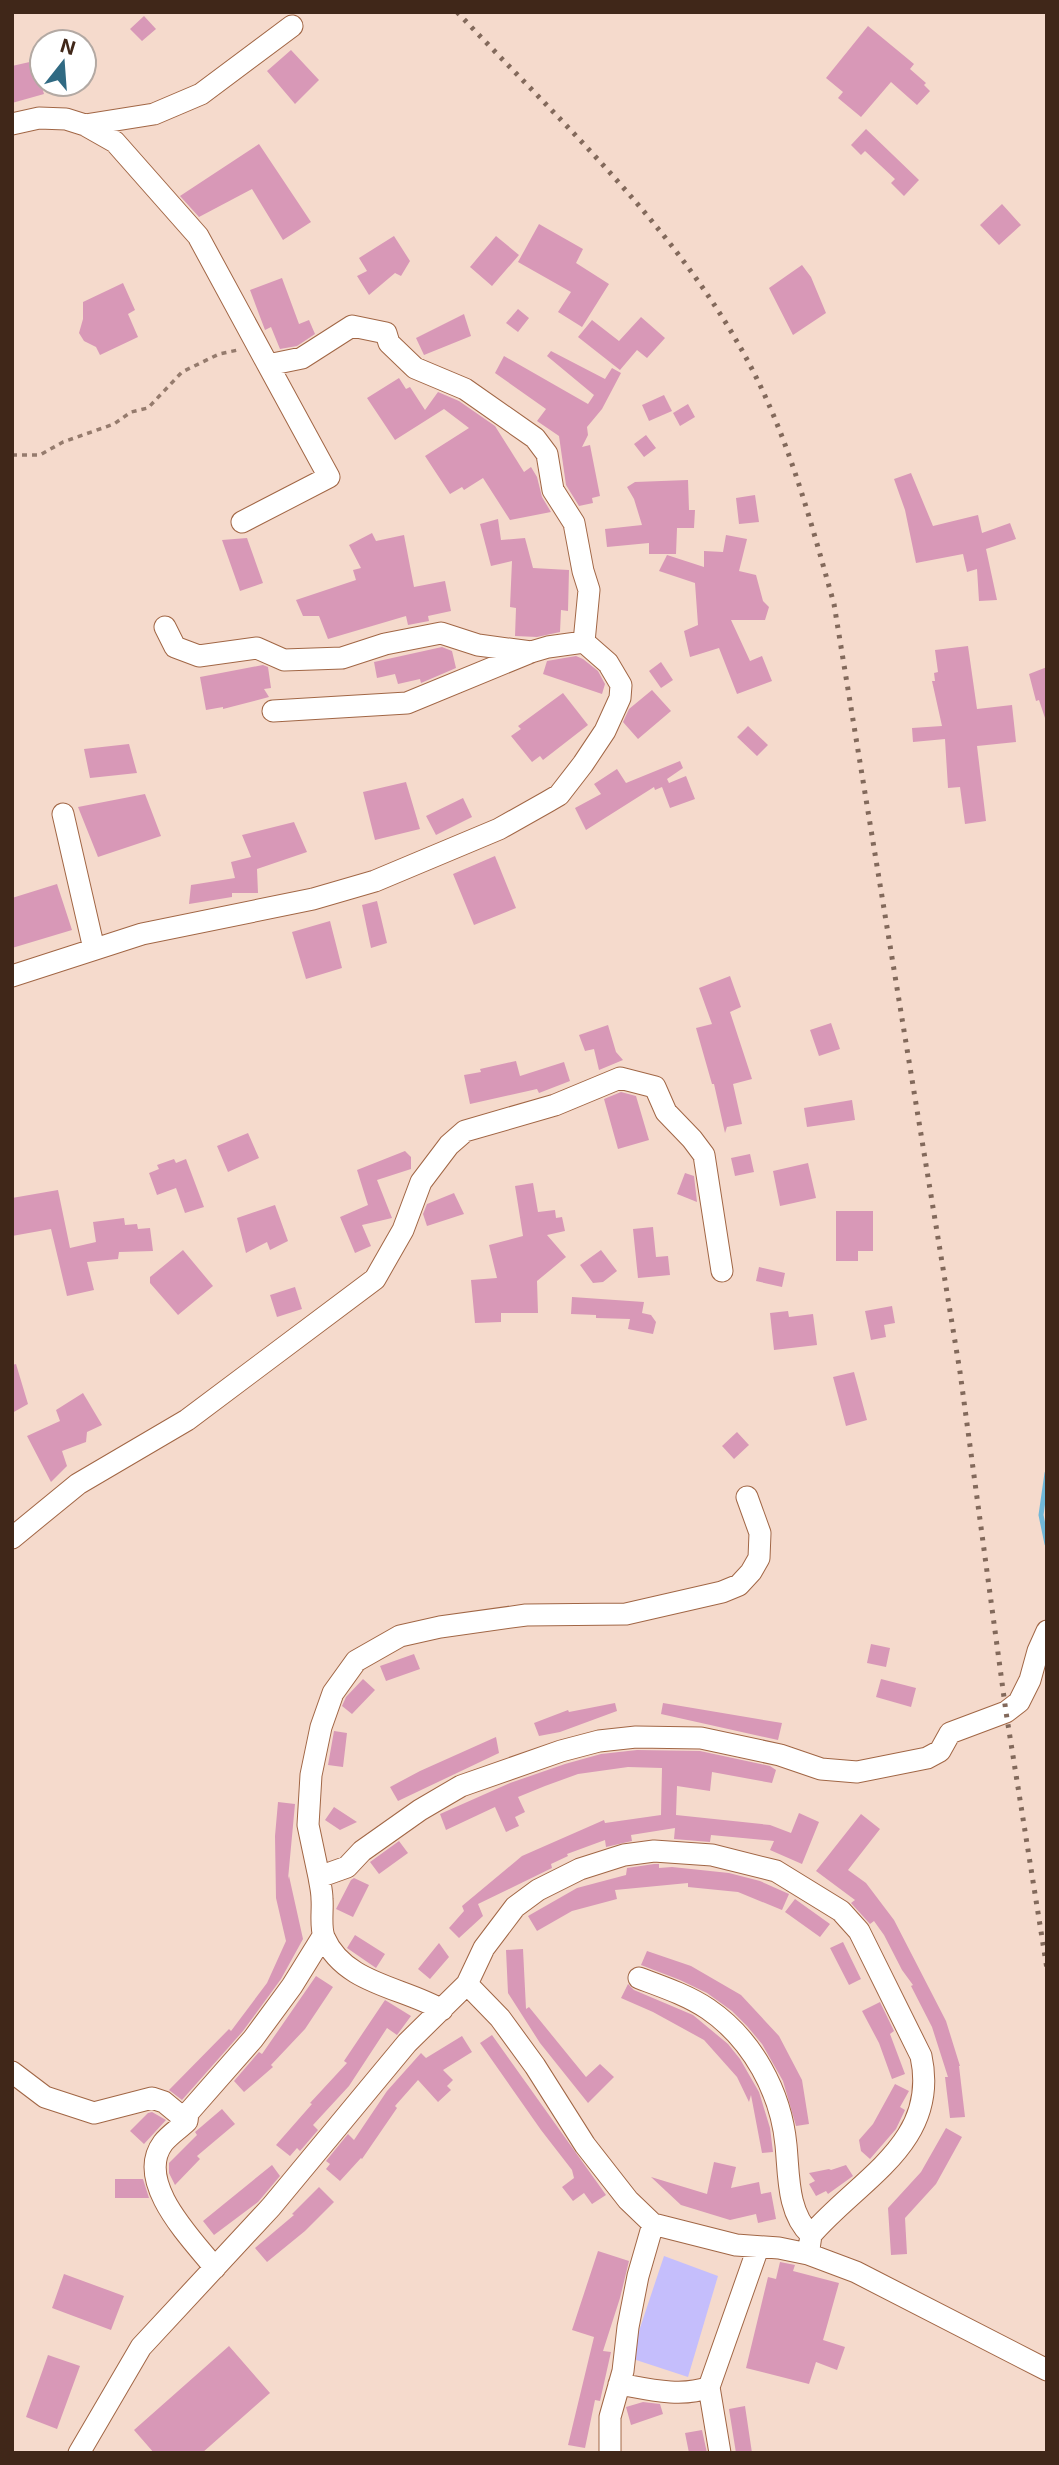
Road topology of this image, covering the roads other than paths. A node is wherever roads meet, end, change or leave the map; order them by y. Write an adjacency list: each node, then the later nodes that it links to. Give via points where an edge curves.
1 (292, 26): 3 (street, via 201,94 154,114)
2 (12, 124): 3 (street, via 39,118)
3 (85, 125): 4 (street, via 115,142 198,236)
4 (268, 365): 5 (street, via 329,477); 7 (street, via 302,358 352,326 386,333 389,343 415,368 465,389 535,439 547,454 553,490 573,523 589,590)
5 (242, 522)
6 (165, 627): 8 (street, via 175,647 199,656 257,648 284,660 342,657 441,633 478,645)
7 (584, 642): 8 (street); 11 (street, via 608,663 621,685 620,698 605,731 559,795 499,829 375,881)
8 (531, 652): 9 (street, via 407,703)
9 (273, 711)
10 (63, 814): 11 (street)
11 (94, 949): 12 (street)
12 (12, 976)
13 (722, 1271): 15 (street, via 704,1155 666,1112 655,1087 620,1078 555,1105 465,1131 421,1182 403,1230 375,1279 187,1420 78,1484)
14 (747, 1497): 17 (street, via 760,1533 759,1558 738,1585 722,1592 626,1614 526,1615 440,1627 400,1636 356,1661 333,1693 311,1775 308,1825)
15 (12, 1538)
16 (1047, 1632): 17 (street, via 1019,1702 1006,1712 950,1733 940,1751 927,1758 857,1772 821,1769 701,1738 599,1741 461,1786 419,1810 347,1867)
17 (319, 1877): 18 (street)
18 (323, 1936): 21 (street, via 340,1960 362,1977); 23 (street, via 253,2039 188,2113)
19 (639, 1978): 25 (street, via 709,2010 759,2062 782,2121 794,2211)
20 (467, 1984): 21 (street); 24 (street, via 500,2018 585,2145); 25 (street, via 484,1948 515,1907 580,1869 624,1855 653,1851 739,1860 776,1871 841,1911 859,1931 912,2035 925,2076 924,2098 902,2144)
21 (442, 2010): 27 (street, via 407,2043)
22 (12, 2072): 23 (street, via 45,2096 94,2113 152,2098)
23 (187, 2121): 27 (street, via 162,2144 156,2177 162,2200)
24 (653, 2224): 26 (street); 29 (street, via 638,2276)
25 (809, 2245): 26 (street); 28 (street)
26 (758, 2248): 30 (street)
27 (215, 2268): 31 (street, via 141,2347)
28 (1047, 2370)
29 (619, 2384): 30 (street, via 670,2391); 32 (street, via 610,2417)
30 (709, 2387): 33 (street)
31 (79, 2453)
32 (610, 2453)
33 (720, 2453)

